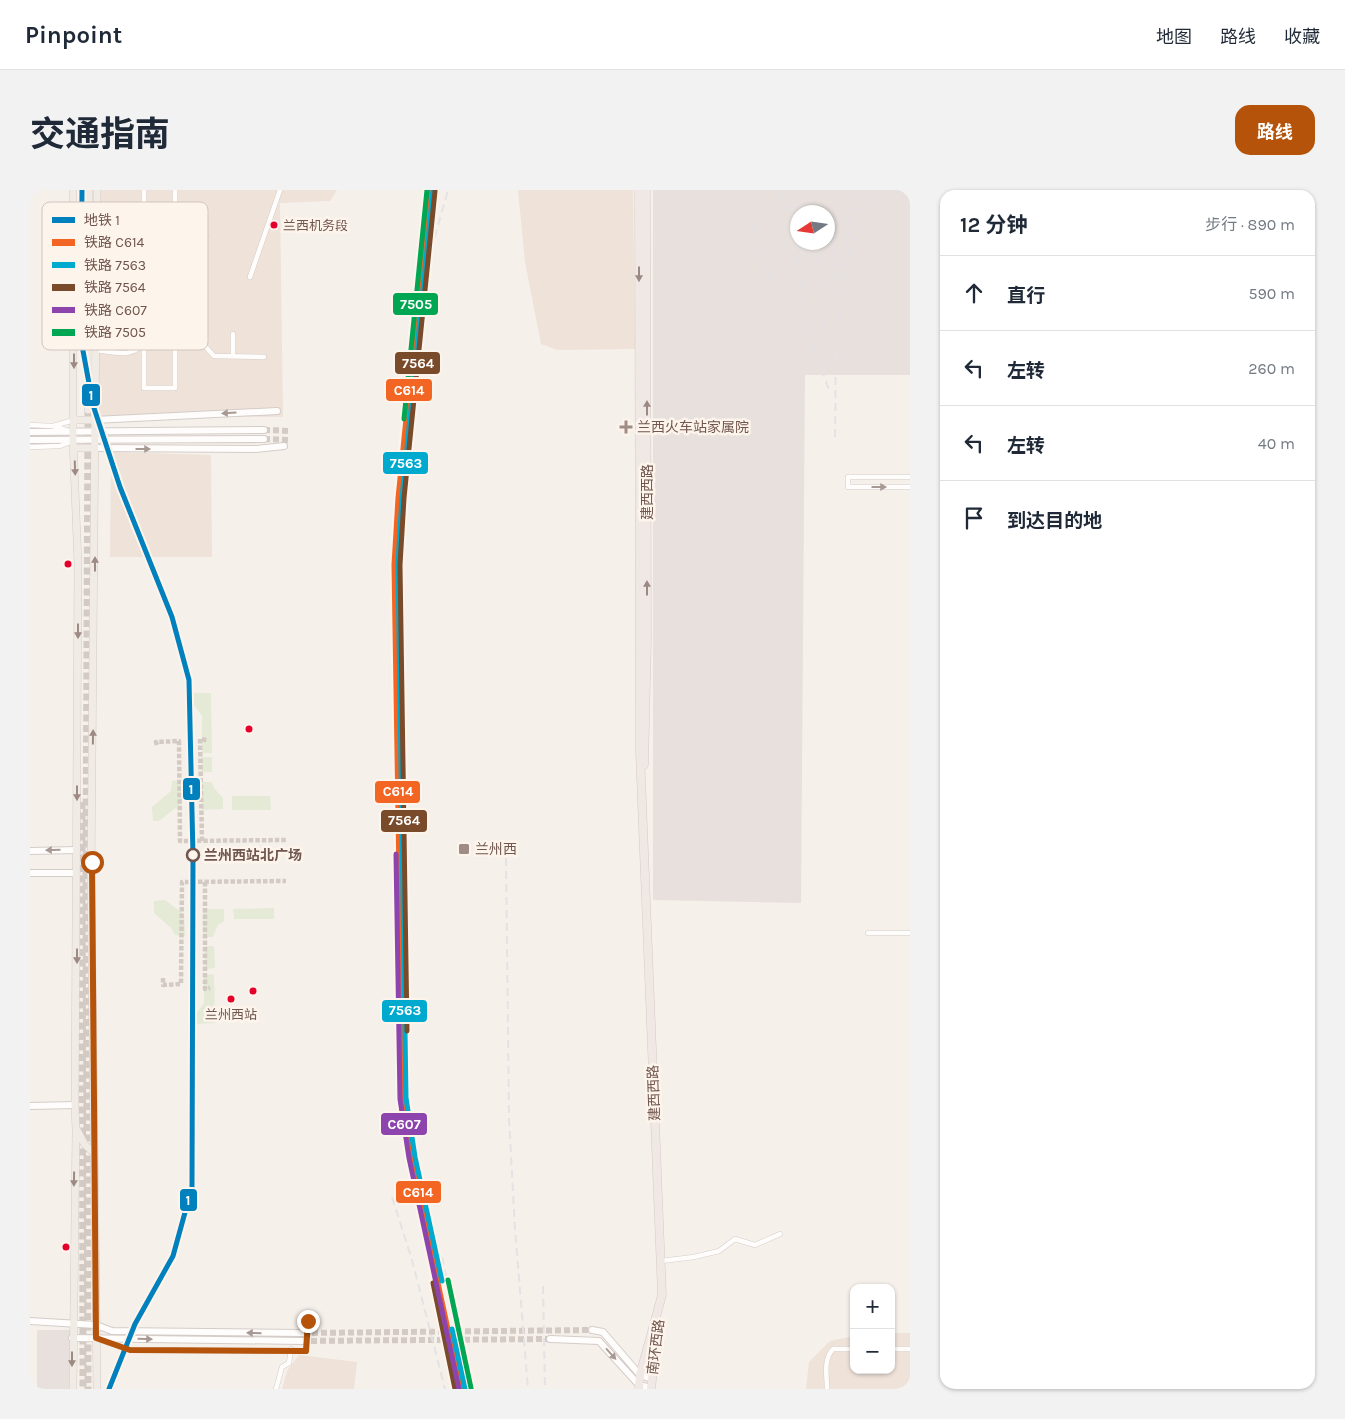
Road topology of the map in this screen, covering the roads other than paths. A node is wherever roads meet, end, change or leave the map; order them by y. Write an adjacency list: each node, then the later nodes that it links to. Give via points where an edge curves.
1 (280, 190): 4 (street)
2 (639, 190): 31 (highway, 建西西路, one-way to 31)
3 (646, 190): 31 (highway, 建西西路, one-way to 3, via 646,752 647,642)
4 (250, 277)
5 (233, 334): 14 (street)
6 (208, 349): 14 (street, via 214,356)
7 (74, 350): 17 (main road, one-way to 17)
8 (85, 350): 9 (main road, via 85,410)
9 (86, 350)
10 (95, 350): 11 (street, via 131,353); 18 (main road)
11 (136, 350)
12 (144, 350): 13 (street, via 144,388 175,388)
13 (175, 350)
14 (233, 356): 15 (street)
15 (264, 357)
16 (278, 411): 18 (main road, one-way to 18)
17 (74, 420): 18 (main road); 20 (street); 25 (main road)
18 (94, 420): 26 (main road)
19 (30, 425): 20 (street)
20 (53, 426): 25 (street)
21 (264, 430): 26 (main road)
22 (30, 432): 25 (main road)
23 (264, 439): 26 (main road)
24 (30, 440): 25 (main road)
25 (74, 440): 26 (main road); 26 (main road); 28 (street, via 60,446); 33 (main road, one-way to 33, via 78,564)
26 (94, 441): 27 (main road, one-way to 27, via 256,449); 41 (main road, one-way to 26, via 91,875)
27 (284, 446)
28 (30, 447)
29 (910, 477): 30 (street, one-way to 30, via 848,477 848,487)
30 (910, 487)
31 (642, 794): 43 (highway, 建西西路)
32 (30, 850): 33 (main road, one-way to 32)
33 (77, 850): 35 (main road)
34 (30, 872): 35 (main road)
35 (76, 873): 38 (main road, one-way to 38)
36 (868, 933): 37 (street)
37 (910, 933)
38 (74, 1105): 39 (main road); 40 (main road)
39 (30, 1106)
40 (76, 1130): 41 (main road); 47 (main road, one-way to 47)
41 (94, 1153): 48 (main road)
42 (780, 1234): 43 (street, via 755,1245 735,1239 719,1251)
43 (661, 1261): 44 (highway, 建西西路)
44 (661, 1305): 59 (highway, 建西西路); 60 (highway, 南环西路)
45 (30, 1321): 47 (main road)
46 (308, 1321): 55 (street, via 306,1351)
47 (72, 1325): 48 (main road); 51 (main road)
48 (96, 1325): 50 (main road, one-way to 48, via 112,1331); 52 (main road)
49 (592, 1330): 59 (main road, via 603,1332)
50 (302, 1333)
51 (72, 1338): 52 (main road); 63 (main road, one-way to 63)
52 (96, 1338): 54 (main road, one-way to 54); 55 (street, via 130,1350); 64 (main road)
53 (550, 1339): 61 (main road, one-way to 61, via 599,1341)
54 (302, 1341)
55 (291, 1349): 65 (street, via 289,1363 282,1367)
56 (850, 1349): 66 (street, via 834,1349 829,1354 826,1360)
57 (895, 1349): 58 (street)
58 (910, 1349)
59 (640, 1375): 60 (main road); 61 (highway, 建西西路)
60 (652, 1379): 62 (highway, 南环西路)
61 (639, 1387): 62 (main road)
62 (651, 1388)
63 (73, 1389)
64 (97, 1389)
65 (276, 1389)
66 (827, 1389)

